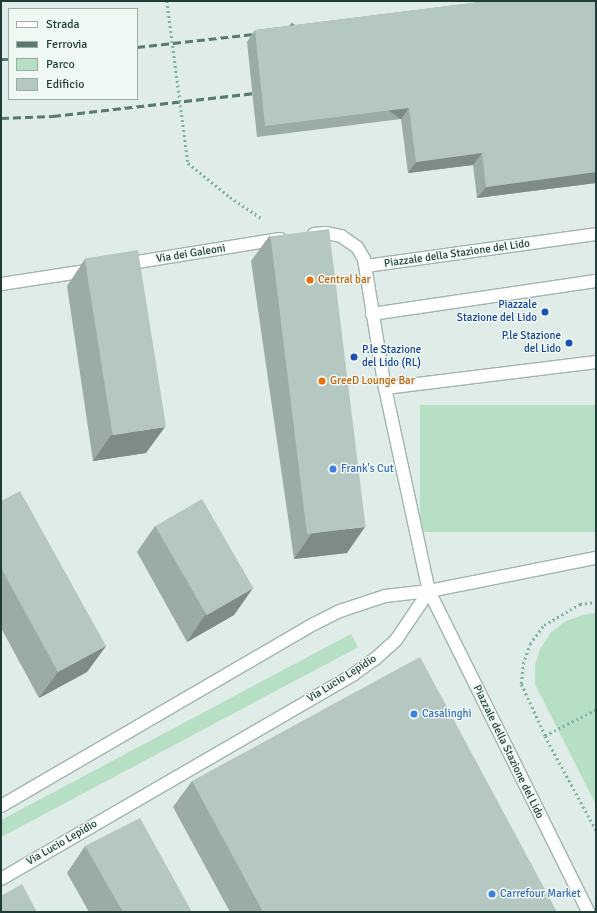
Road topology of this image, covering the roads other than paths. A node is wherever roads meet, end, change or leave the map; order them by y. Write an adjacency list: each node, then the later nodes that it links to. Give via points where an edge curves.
1 (596, 234): 4 (street, Piazzale della Stazione del Lido)
2 (304, 235): 4 (street, via 326,233 341,236 357,247)
3 (290, 238): 6 (street, Via dei Galeoni)
4 (366, 266): 7 (street, Piazzale della Stazione del Lido)
5 (596, 281): 7 (street)
6 (1, 284)
7 (372, 314): 9 (street, Piazzale della Stazione del Lido)
8 (596, 362): 9 (street)
9 (385, 388): 11 (street, Piazzale della Stazione del Lido)
10 (596, 558): 11 (street)
11 (430, 591): 12 (street, via 370,600 319,621); 13 (street, Via Lucio Lepidio, via 396,640 354,674); 14 (street, Piazzale della Stazione del Lido)
12 (1, 806)
13 (1, 879)
14 (588, 912)

